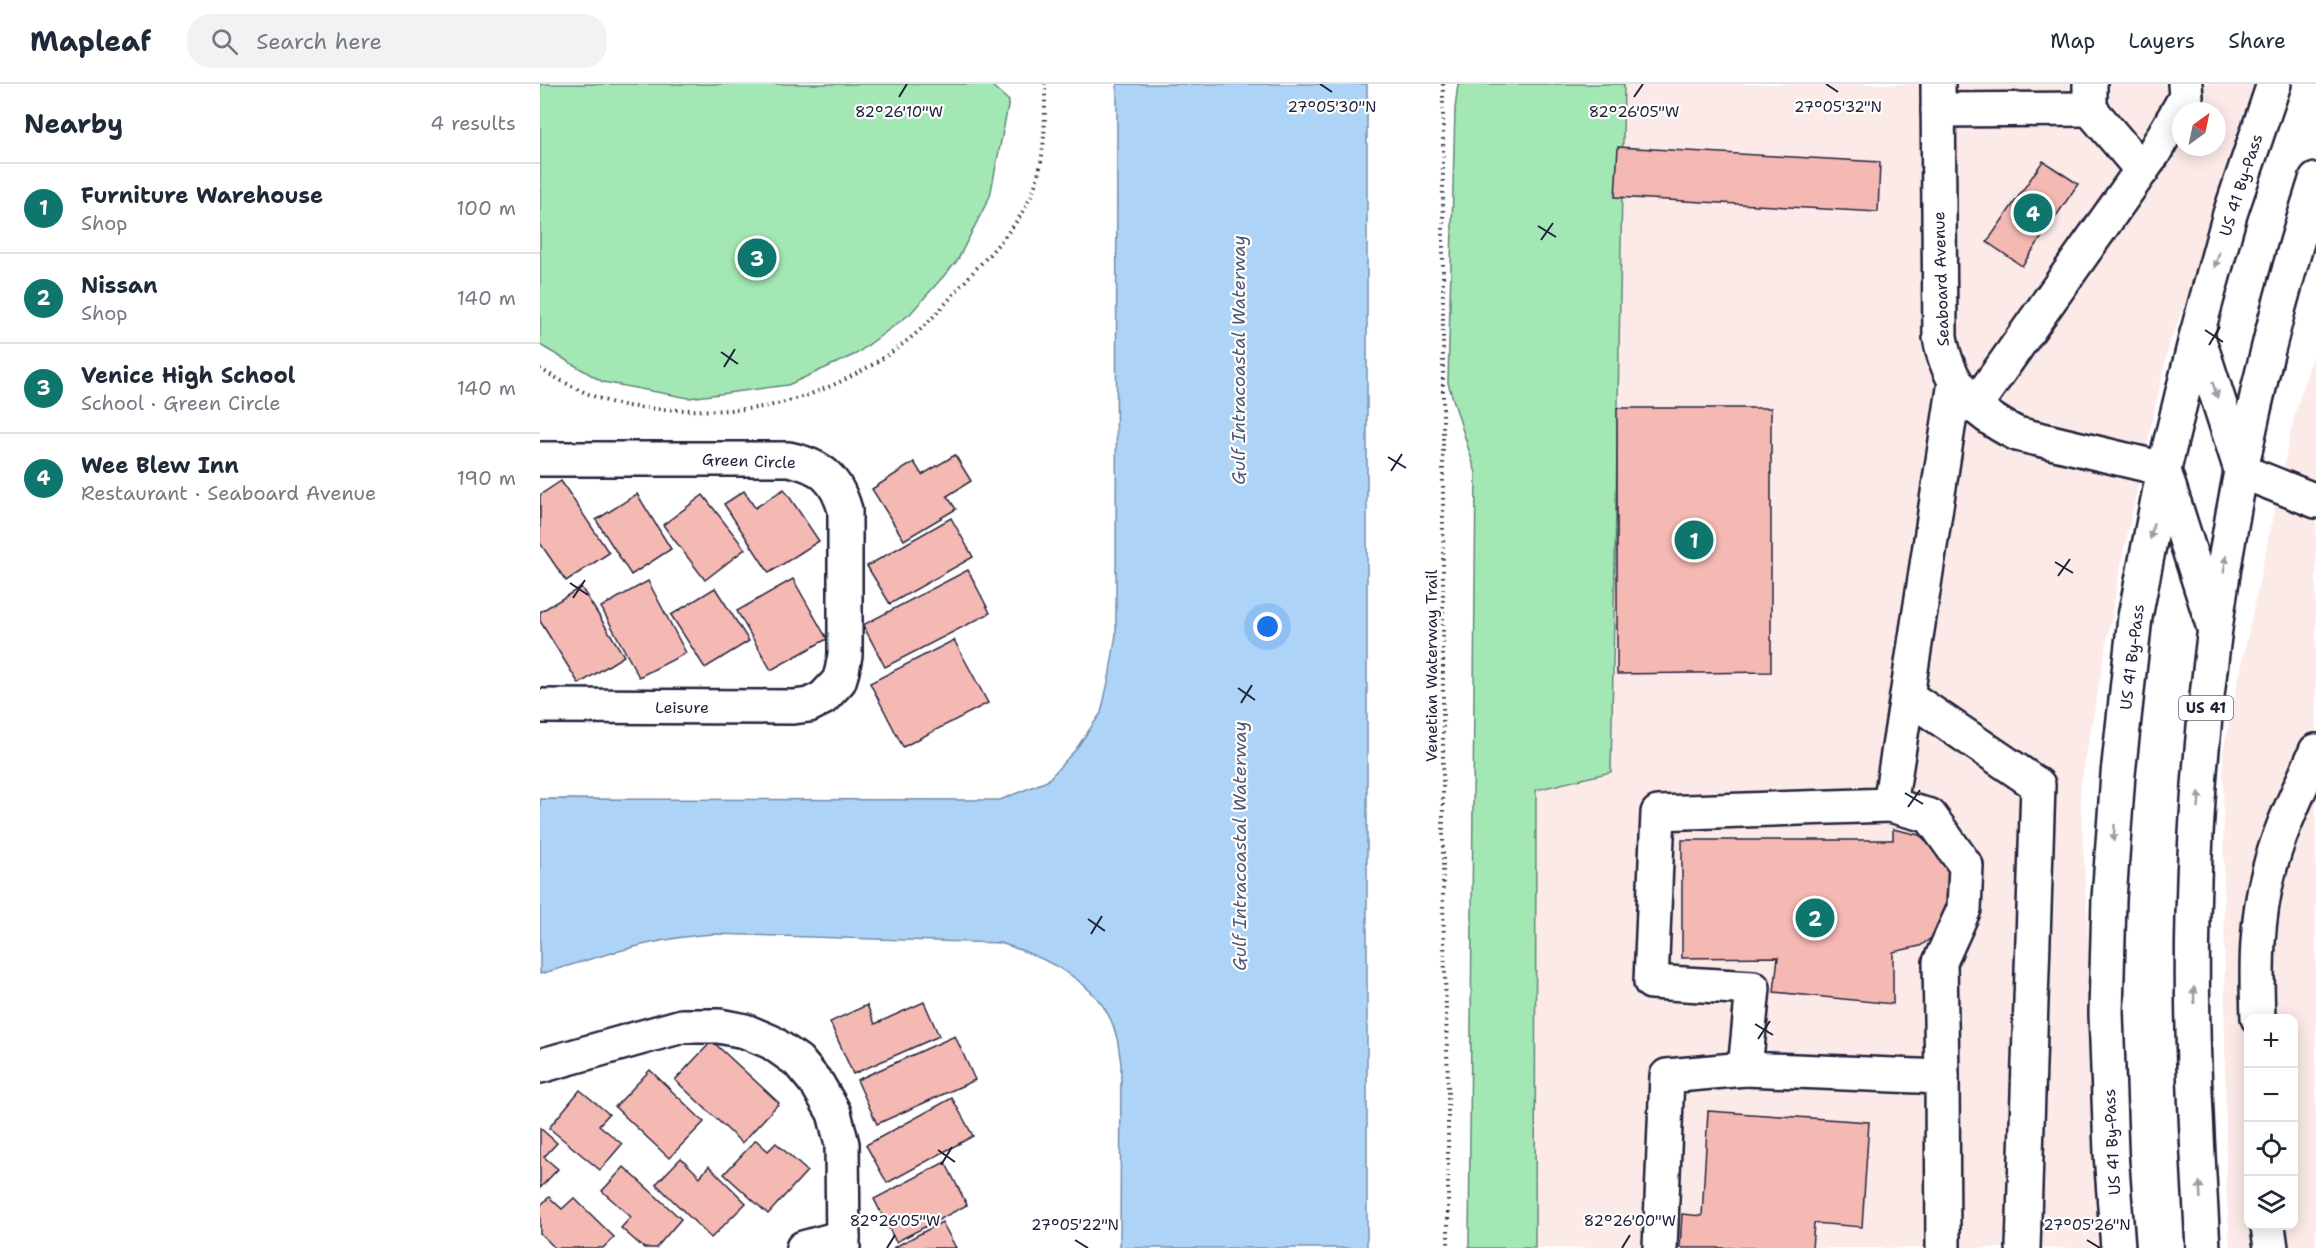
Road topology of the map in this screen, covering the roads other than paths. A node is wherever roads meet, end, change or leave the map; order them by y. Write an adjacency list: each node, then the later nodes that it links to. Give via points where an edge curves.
1 (2185, 84): 5 (main road, via 2186,97)
2 (2274, 84): 7 (main road, US 41 By-Pass, one-way to 7, via 2230,214)
3 (2090, 96): 4 (main road); 5 (main road)
4 (1938, 97): 8 (main road, Seaboard Avenue, via 1940,337 1942,353)
5 (2142, 170): 8 (main road)
6 (2316, 180): 11 (main road, US 41, via 2267,350)
7 (2197, 334): 10 (main road, US 41 By-Pass); 11 (main road, one-way to 11)
8 (1964, 394): 10 (main road, Seaboard Avenue, via 1995,423 2016,434); 14 (main road)
9 (540, 459): 15 (main road, Green Circle, via 789,459 820,470 833,481 844,510 845,655 839,681)
10 (2164, 469): 13 (main road); 29 (main road, US 41 By-Pass, one-way to 29, via 2135,617 2109,899 2106,1013)
11 (2241, 471): 12 (main road); 13 (main road, US 41, one-way to 11)
12 (2316, 501)
13 (2214, 630): 30 (main road, US 41, one-way to 13, via 2193,917 2201,757)
14 (1907, 696): 18 (main road); 28 (main road, via 2038,785)
15 (823, 698): 16 (main road, Leisure, via 793,707)
16 (540, 706)
17 (2316, 751): 19 (main road, via 2279,841 2263,900 2256,971)
18 (1890, 805): 21 (main road, via 1658,813 1651,981 1753,988); 22 (main road, via 1930,816 1966,866 1964,909 1940,962)
19 (2258, 1014)
20 (540, 1065): 24 (main road, via 682,1026 719,1026 771,1042 798,1061 834,1113 842,1144)
21 (1745, 1068): 22 (main road); 26 (main road, via 1666,1076)
22 (1942, 1077): 27 (main road)
23 (2269, 1230): 31 (main road)
24 (843, 1242): 25 (main road)
25 (803, 1248)
26 (1660, 1248)
27 (1943, 1248)
28 (2023, 1248)
29 (2118, 1248)
30 (2203, 1248)
31 (2271, 1248)

